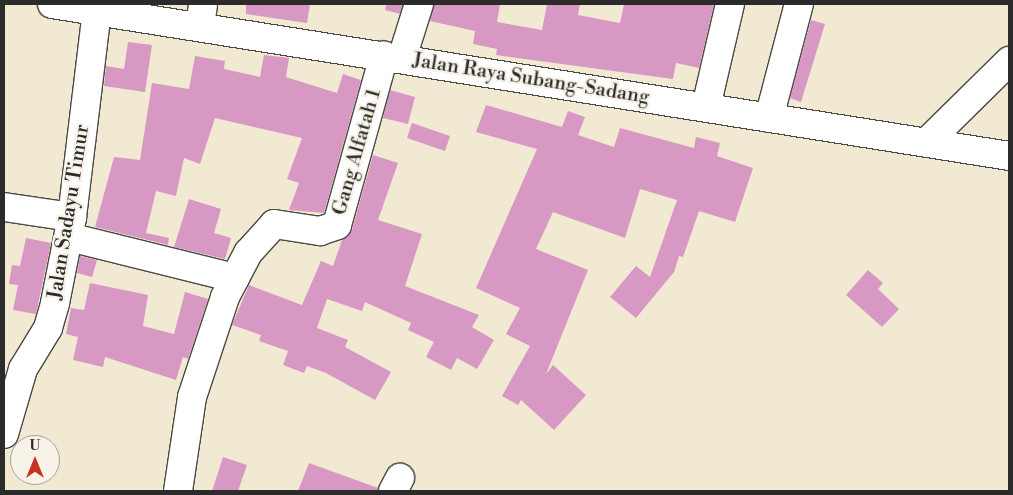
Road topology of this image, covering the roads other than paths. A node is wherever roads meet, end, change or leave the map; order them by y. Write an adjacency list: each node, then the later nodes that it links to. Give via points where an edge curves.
1 (52, 4): 5 (street, Jalan Raya Subang-Sadang)
2 (419, 4): 7 (street)
3 (730, 4): 9 (street)
4 (799, 4): 10 (street)
5 (98, 10): 6 (street, Jalan Raya Subang-Sadang); 14 (street, Jalan Sadayu Timur)
6 (201, 15): 7 (street, Jalan Raya Subang-Sadang)
7 (393, 56): 9 (street, Jalan Raya Subang-Sadang); 15 (street, Gang Alfatah 1, via 337,225 320,231 274,224 248,253)
8 (1009, 61): 11 (street)
9 (706, 107): 10 (street, Jalan Raya Subang-Sadang)
10 (769, 118): 11 (street, Jalan Raya Subang-Sadang)
11 (928, 141): 12 (street, Jalan Raya Subang-Sadang)
12 (1009, 156)
13 (4, 207): 14 (street)
14 (70, 227): 15 (street); 16 (street, Jalan Sadayu Timur, via 52,318 24,369)
15 (235, 278): 17 (street, Gang Alfatah 1, via 192,397)
16 (4, 434)
17 (178, 491)

